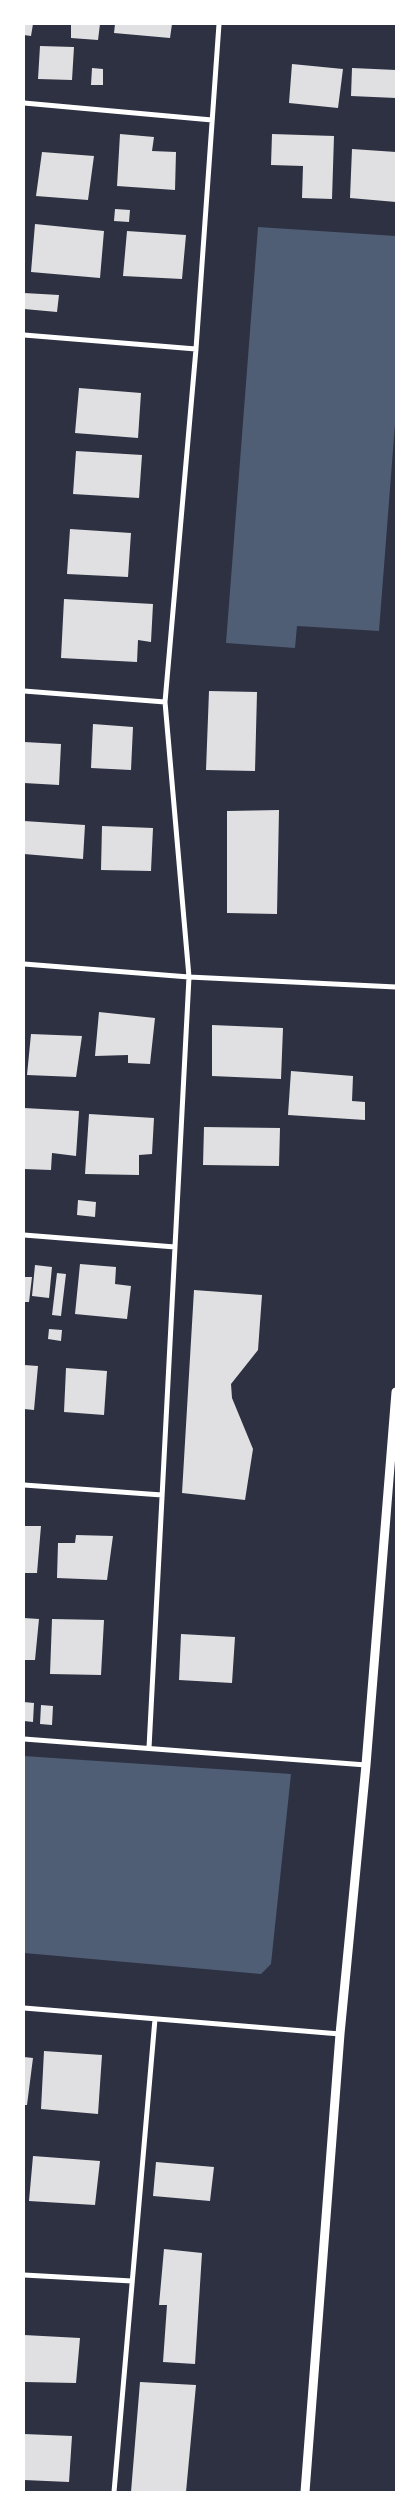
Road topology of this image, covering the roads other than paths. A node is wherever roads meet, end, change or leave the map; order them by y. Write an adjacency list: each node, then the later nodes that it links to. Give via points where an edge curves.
1 (219, 24): 3 (street)
2 (24, 103): 3 (street)
3 (212, 120): 5 (street)
4 (24, 335): 5 (street)
5 (196, 349): 7 (street)
6 (24, 692): 7 (street)
7 (165, 702): 9 (street)
8 (24, 964): 9 (street)
9 (189, 977): 10 (street); 12 (street)
10 (396, 987)
11 (24, 1235): 12 (street)
12 (175, 1247): 15 (street)
13 (396, 1392): 18 (street)
14 (24, 1485): 15 (street)
15 (162, 1495): 17 (street)
16 (24, 1738): 17 (street)
17 (149, 1748): 18 (street)
18 (366, 1765): 21 (street)
19 (24, 2008): 20 (street)
20 (155, 2019): 21 (street); 23 (street)
21 (340, 2034): 25 (street)
22 (24, 2275): 23 (street)
23 (132, 2282): 24 (street)
24 (114, 2492)
25 (305, 2492)

